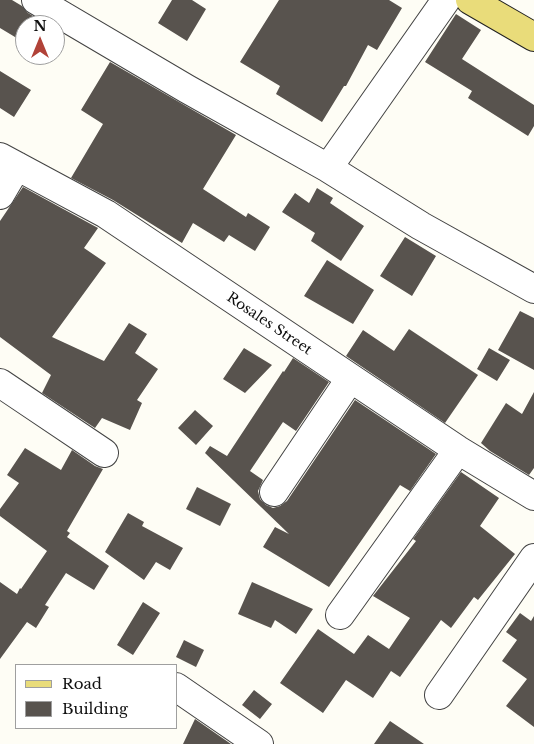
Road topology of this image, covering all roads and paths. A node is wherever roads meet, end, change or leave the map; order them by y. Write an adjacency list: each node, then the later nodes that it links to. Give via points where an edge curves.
1 (36, 0): 6 (street)
2 (446, 0): 6 (street)
3 (470, 0): 4 (main road)
4 (534, 37)
5 (8, 162): 7 (street); 9 (street, Rosales Street, via 106,214)
6 (328, 168): 8 (street, via 421,226)
7 (0, 195)
8 (534, 289)
9 (350, 379): 11 (street, Rosales Street); 13 (street)
10 (0, 383): 12 (street)
11 (458, 450): 14 (street, Rosales Street); 16 (street)
12 (104, 453)
13 (274, 492)
14 (534, 496)
15 (534, 558): 18 (street)
16 (340, 615)
17 (178, 688): 19 (street)
18 (439, 696)
19 (259, 744)

